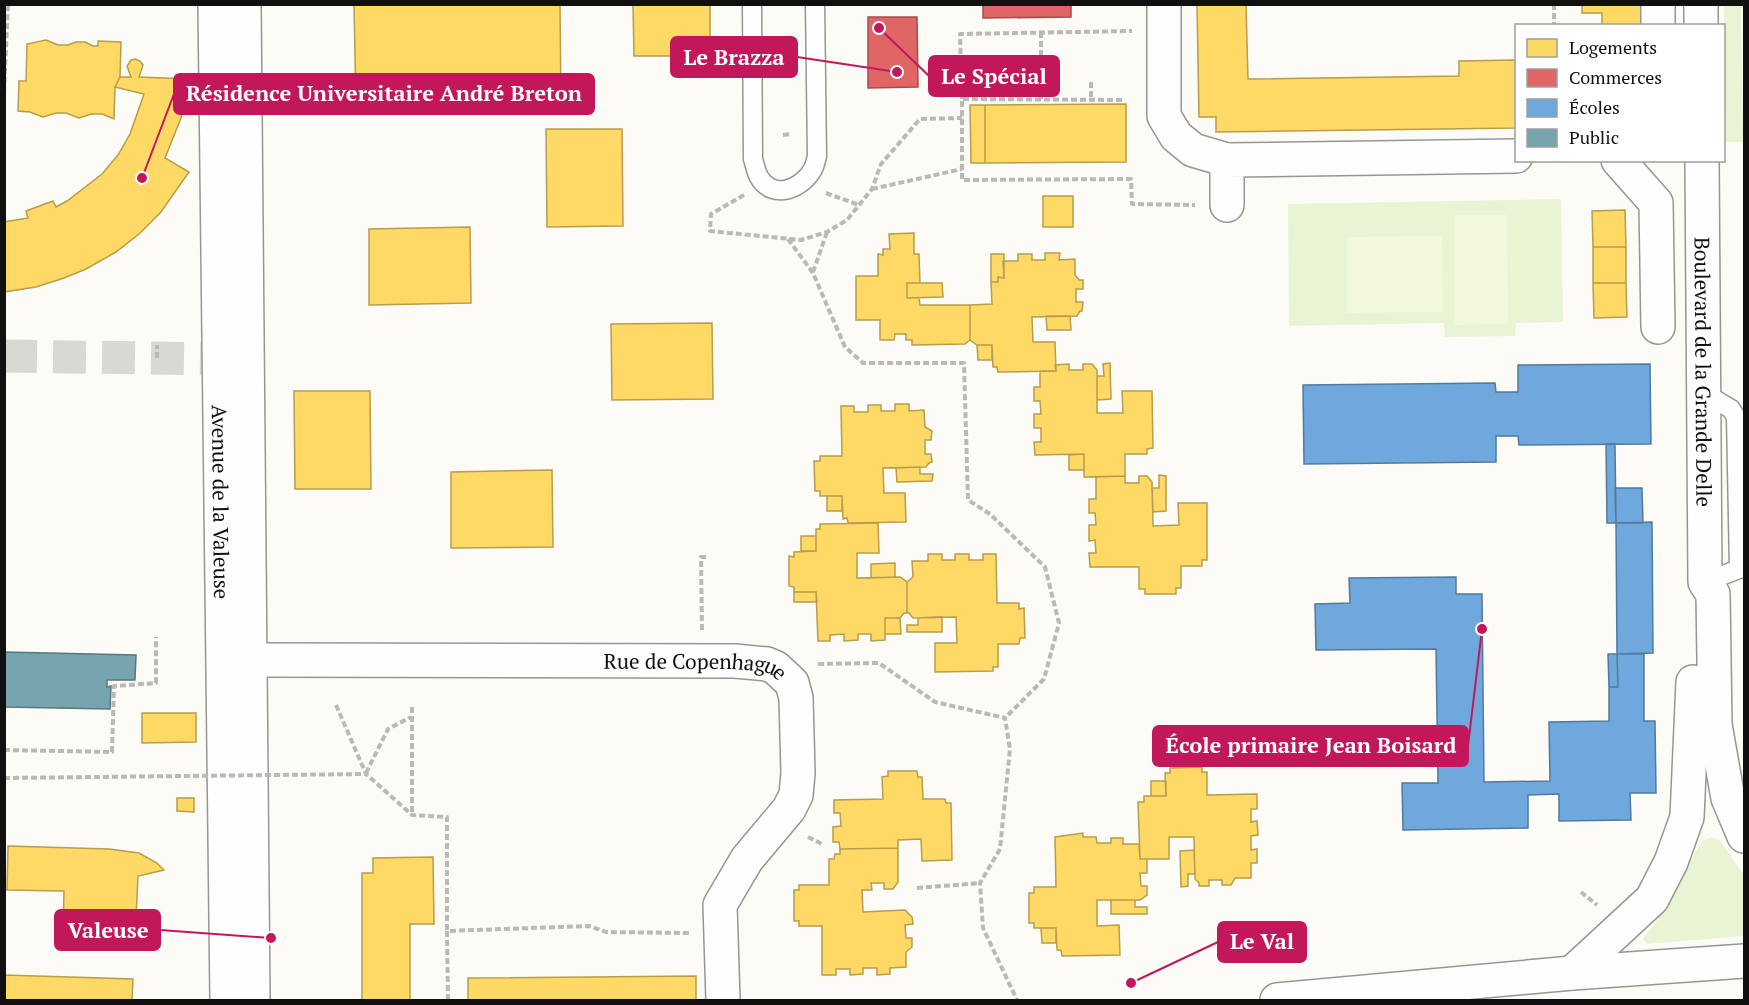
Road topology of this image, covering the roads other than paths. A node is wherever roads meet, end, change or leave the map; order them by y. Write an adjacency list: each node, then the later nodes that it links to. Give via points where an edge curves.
1 (215, 4): 17 (street, Avenue de la Valeuse)
2 (244, 4): 18 (street, Avenue de la Valeuse)
3 (752, 4): 4 (lane, via 753,159 763,183 771,189 785,190 806,178 817,156)
4 (815, 4)
5 (1164, 4): 11 (street, via 1164,116 1176,136 1193,150)
6 (1658, 4): 8 (street)
7 (1701, 4): 9 (street)
8 (1658, 24)
9 (1701, 24)
10 (1515, 156): 11 (street)
11 (1227, 160): 14 (street)
12 (1620, 162): 15 (street, via 1656,204)
13 (1702, 162): 16 (street, Boulevard de la Grande Delle)
14 (1216, 205)
15 (1658, 327)
16 (1706, 582): 19 (street, Boulevard de la Grande Delle, via 1713,594 1715,725 1728,798); 21 (street, via 1692,593 1693,705 1687,817 1652,899)
17 (222, 639): 18 (street); 22 (street, Avenue de la Valeuse)
18 (250, 660): 23 (street, Avenue de la Valeuse); 24 (street, Rue de Copenhague, via 703,661 767,664 776,668 792,683 796,698 796,795 747,860 720,905)
19 (1744, 836)
20 (1744, 961): 21 (street)
21 (1572, 973): 25 (street)
22 (226, 1000)
23 (253, 1000)
24 (723, 1000)
25 (1277, 1000)

